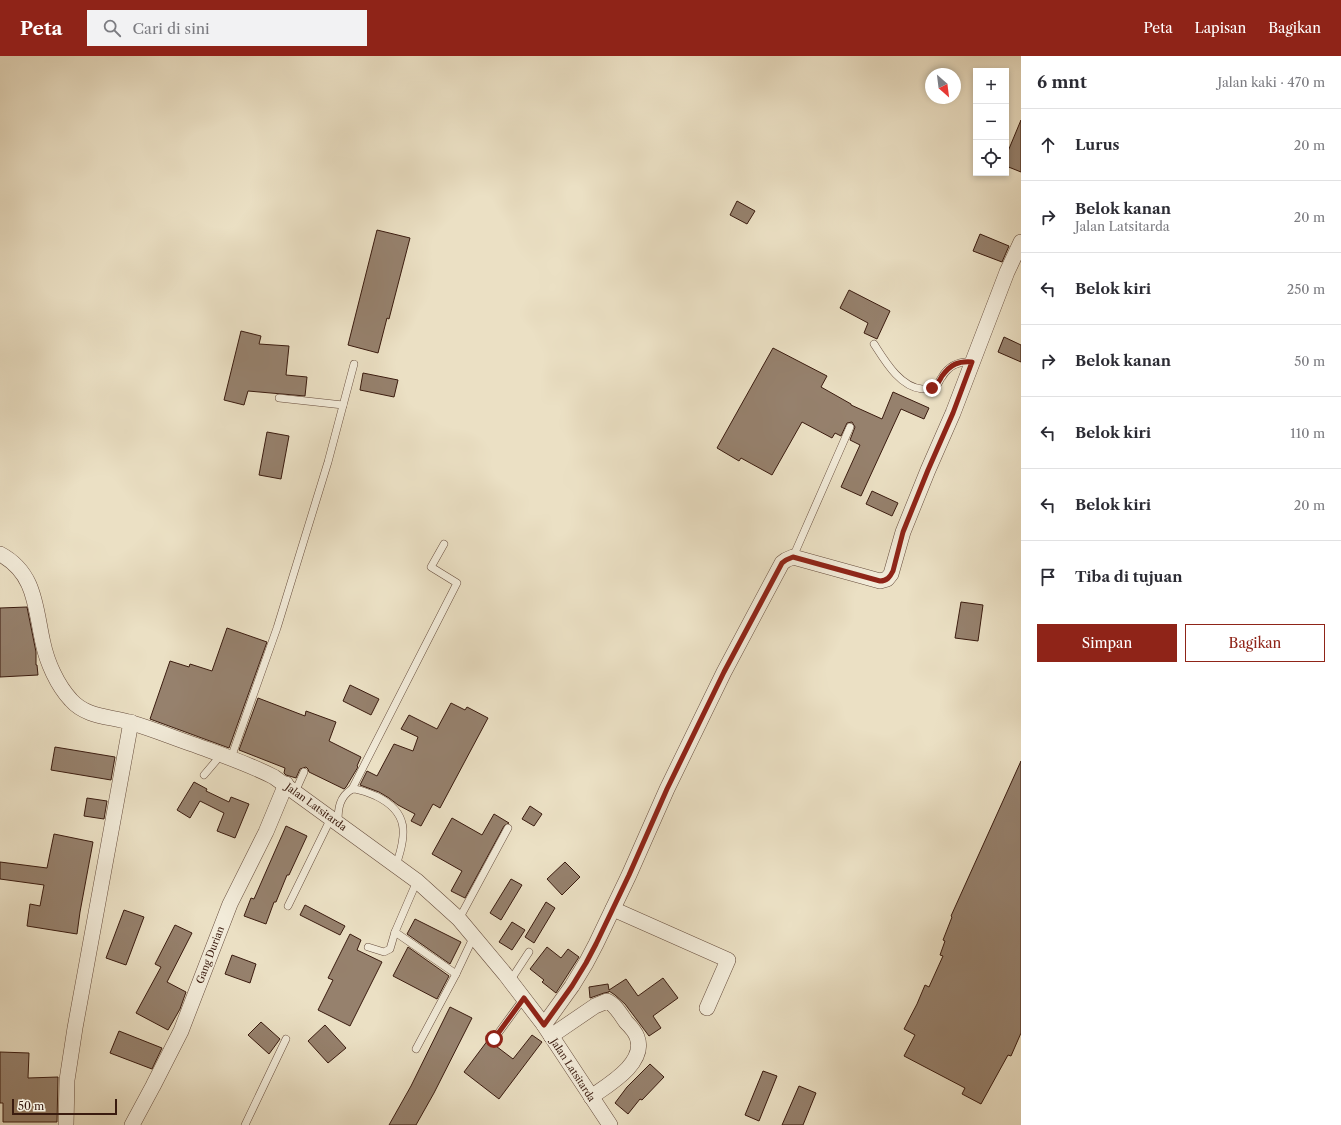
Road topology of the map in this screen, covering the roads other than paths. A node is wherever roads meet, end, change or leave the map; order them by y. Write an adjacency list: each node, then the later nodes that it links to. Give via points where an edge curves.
1 (1021, 242): 3 (street)
2 (874, 344): 3 (lane, via 897,375 919,388 932,388 955,364)
3 (972, 362): 10 (street, via 903,532 893,571 889,577 880,581)
4 (354, 364): 6 (lane)
5 (279, 398): 6 (lane)
6 (343, 405): 12 (lane, via 277,628)
7 (850, 426): 10 (lane)
8 (444, 544): 16 (lane, via 431,567 457,582)
9 (0, 554): 11 (street, Jalan Latsitarda, via 13,562 27,579 46,654 71,700 88,713)
10 (793, 557): 22 (street, via 784,561 780,567 724,672)
11 (131, 722): 12 (street, Jalan Latsitarda); 37 (street, via 74,1035 67,1080)
12 (226, 757): 14 (lane); 15 (street, Jalan Latsitarda, via 259,769)
13 (304, 772): 15 (lane)
14 (204, 775)
15 (290, 788): 17 (street, Jalan Latsitarda); 38 (street, Gang Durian, via 230,904 181,1031)
16 (352, 789): 17 (lane, via 343,797); 19 (lane, via 362,790 387,802 399,815 403,830)
17 (334, 821): 19 (street, Jalan Latsitarda); 21 (lane)
18 (508, 828): 23 (lane)
19 (396, 865): 20 (street, Jalan Latsitarda)
20 (417, 881): 23 (street, Jalan Latsitarda); 24 (lane)
21 (288, 906)
22 (613, 909): 31 (street, via 728,960); 32 (street)
23 (459, 919): 25 (street, Jalan Latsitarda)
24 (395, 932): 26 (lane, via 388,951); 28 (lane)
25 (474, 936): 28 (lane); 29 (street, Jalan Latsitarda)
26 (368, 947)
27 (529, 952): 29 (lane)
28 (456, 974): 35 (lane)
29 (510, 981): 30 (street, Jalan Latsitarda)
30 (524, 998): 32 (street, Jalan Latsitarda); 34 (lane)
31 (707, 1008)
32 (547, 1031): 36 (street, Jalan Latsitarda); 36 (street, via 607,1001 636,1035 638,1049 632,1064)
33 (286, 1039): 39 (lane)
34 (494, 1039)
35 (416, 1049)
36 (591, 1097): 40 (street, Jalan Latsitarda)
37 (66, 1125)
38 (132, 1125)
39 (244, 1125)
40 (610, 1125)

